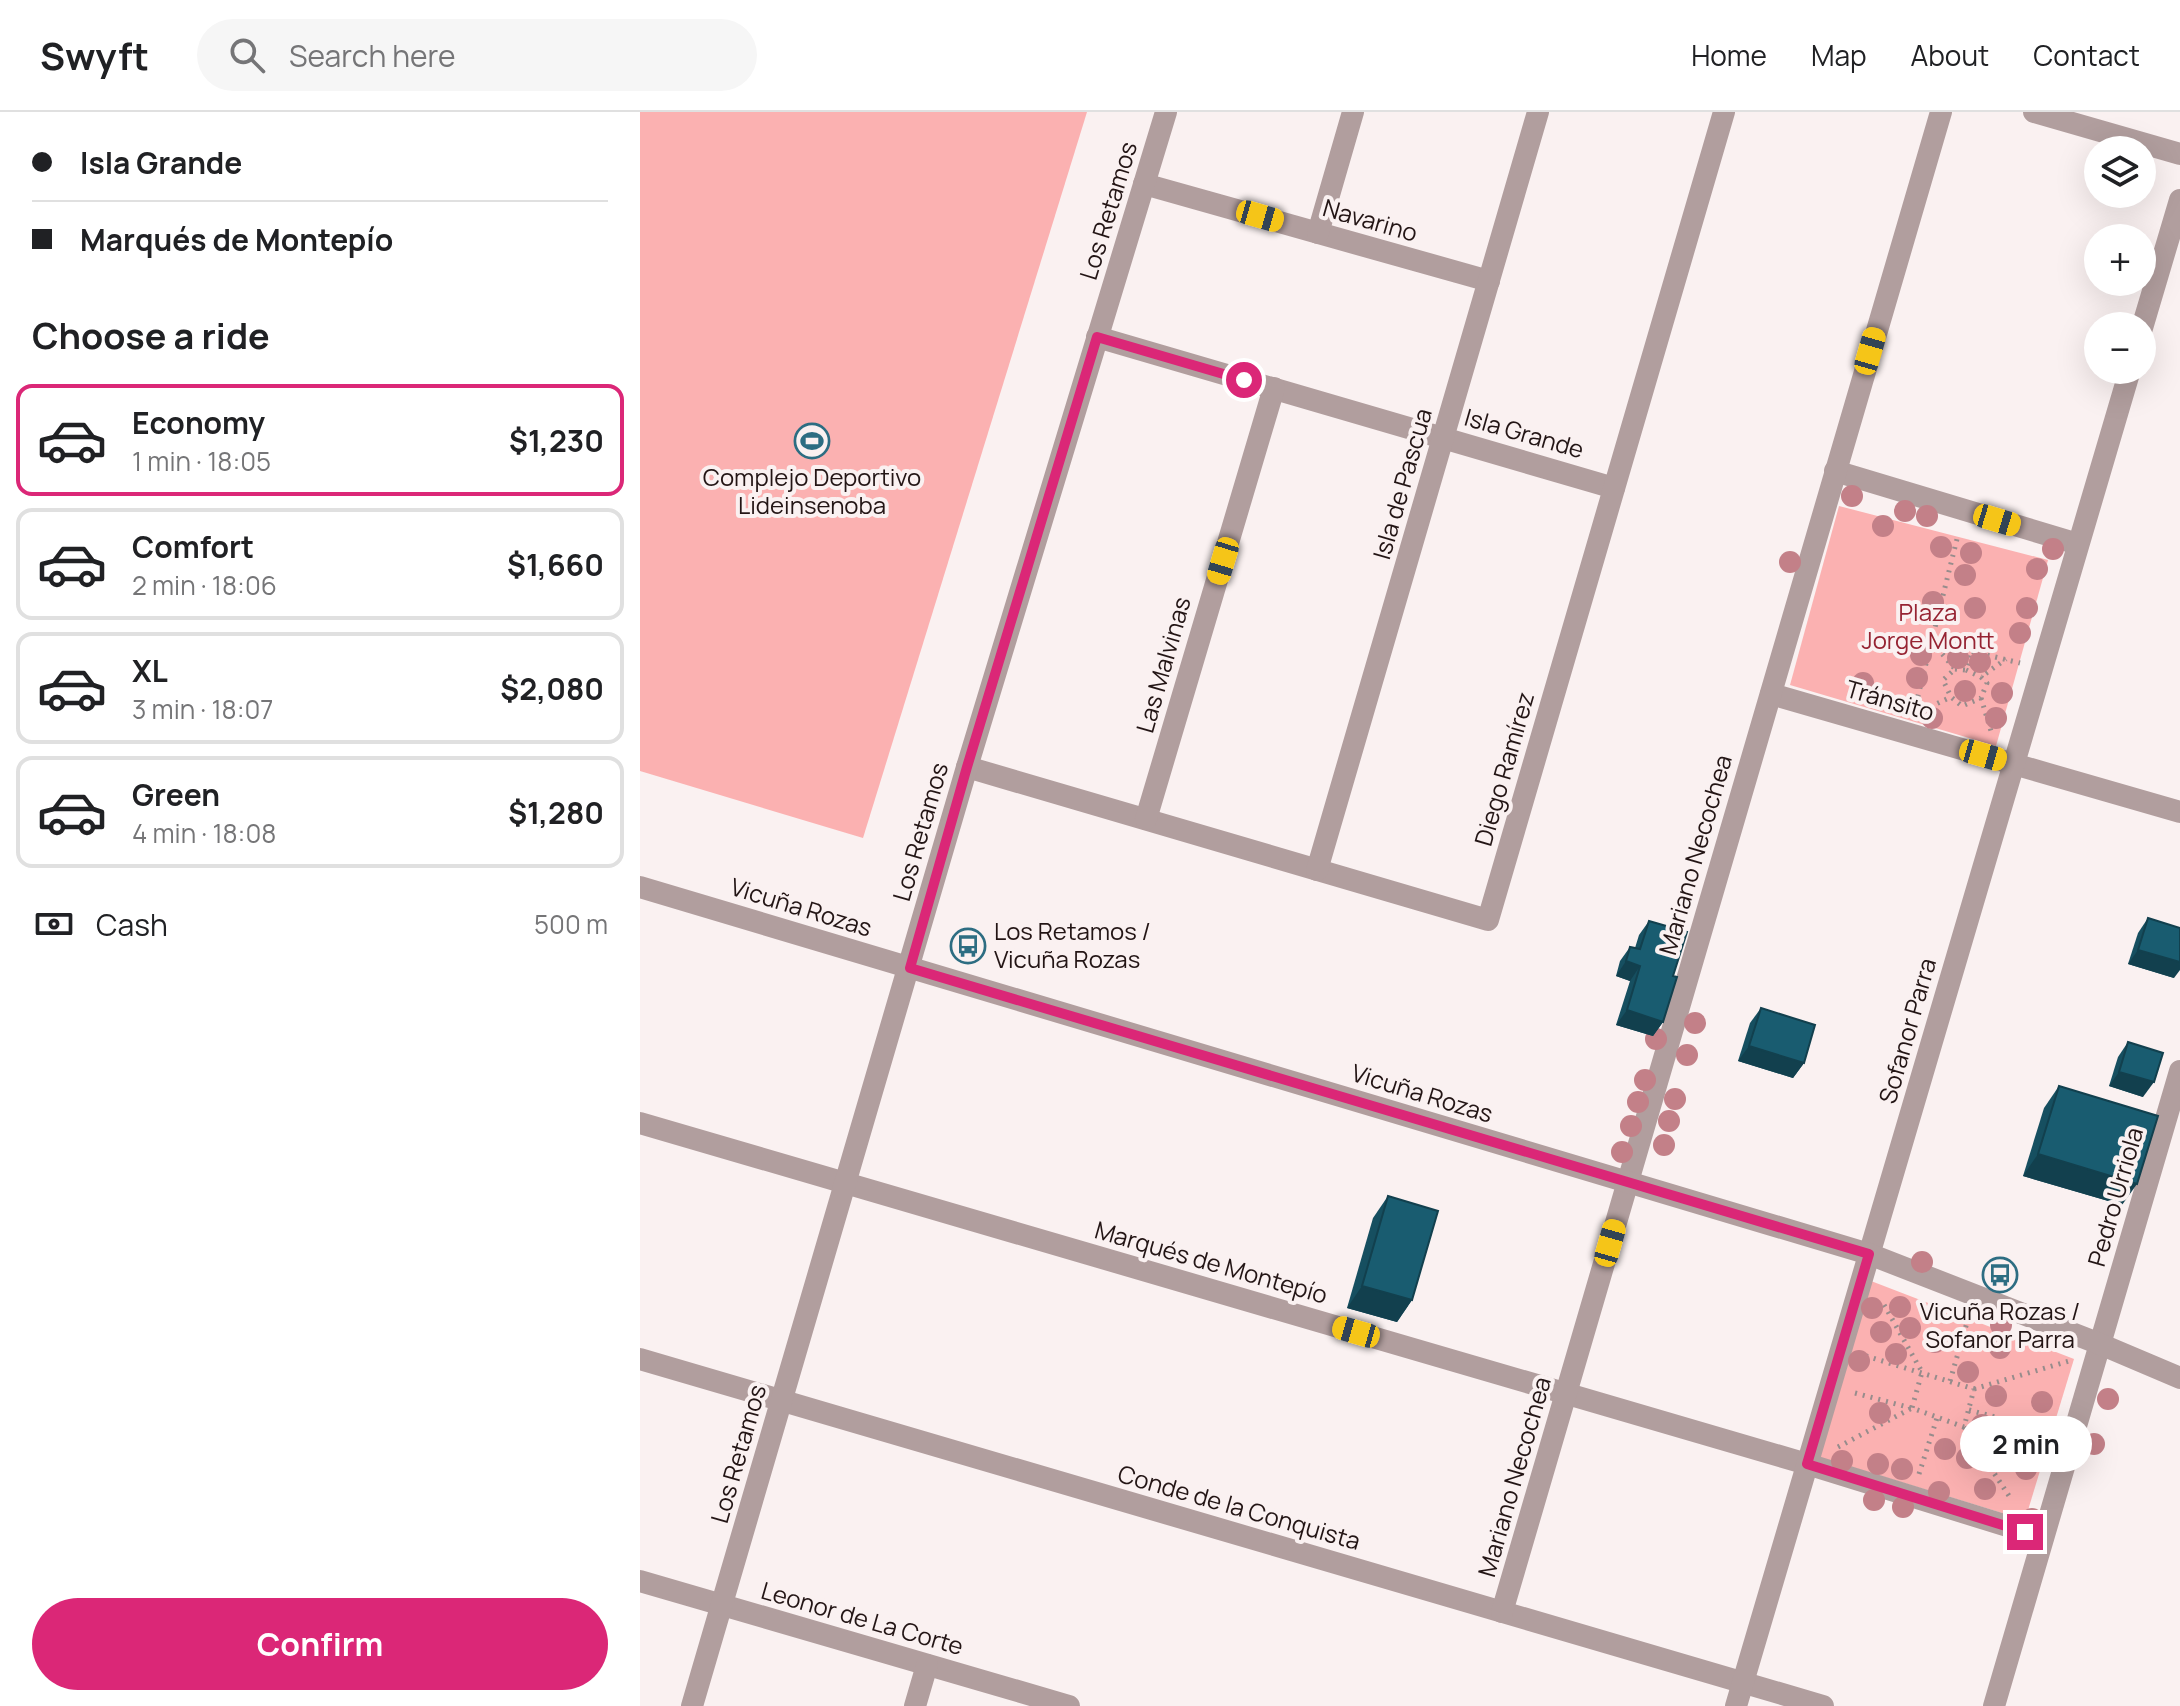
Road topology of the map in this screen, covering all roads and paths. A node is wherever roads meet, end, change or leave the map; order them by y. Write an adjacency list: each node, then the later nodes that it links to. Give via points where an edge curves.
1 (1166, 112): 8 (street, Los Retamos)
2 (1353, 112): 10 (street)
3 (1538, 112): 11 (street, Isla de Pascua)
4 (1724, 112): 18 (street, Diego Ramírez)
5 (1941, 112): 17 (street, Mariano Necochea)
6 (2034, 112): 7 (street)
7 (2180, 154)
8 (1144, 184): 10 (street, Navarino); 13 (street, Los Retamos)
9 (2180, 200): 12 (street)
10 (1318, 233): 11 (street, Navarino)
11 (1489, 281): 16 (street, Isla de Pascua)
12 (2147, 312)
13 (1097, 337): 15 (street, Isla Grande); 33 (street, Los Retamos)
14 (2126, 384): 20 (street, Sofanor Parra)
15 (1274, 388): 16 (street, Isla Grande); 35 (street, Las Malvinas)
16 (1443, 438): 18 (street, Isla Grande); 36 (street, Isla de Pascua)
17 (1835, 471): 20 (street); 28 (street, Mariano Necochea)
18 (1614, 488): 36 (street, Diego Ramírez, via 1488,920)
19 (1959, 530): 21 (path)
20 (2078, 544): 32 (street, Sofanor Parra)
21 (1932, 641): 22 (path); 25 (path); 29 (path, via 1914,714)
22 (1972, 652): 23 (path); 26 (path)
23 (2006, 659): 24 (path); 27 (path)
24 (2024, 664)
25 (1955, 669): 26 (path); 29 (path, via 1943,680)
26 (1966, 670): 27 (path)
27 (1981, 677): 30 (path, via 1987,683)
28 (1771, 694): 32 (street, Tránsito); 42 (street, Mariano Necochea)
29 (1951, 697): 30 (path, via 1962,706)
30 (1981, 698): 31 (path)
31 (1992, 734)
32 (2014, 764): 34 (street, Tránsito); 43 (street, Sofanor Parra)
33 (967, 767): 35 (street, Diego Ramírez); 38 (street, Los Retamos)
34 (2180, 812)
35 (1146, 819): 36 (street, Diego Ramírez)
36 (1317, 870)
37 (640, 887): 38 (street, Vicuña Rozas)
38 (910, 968): 41 (street, Los Retamos); 42 (street, Vicuña Rozas)
39 (2180, 1071): 46 (street, Pedro Urriola)
40 (640, 1123): 41 (street, Marqués de Montepío)
41 (846, 1183): 54 (street, Marqués de Montepío); 56 (street, Los Retamos)
42 (1627, 1183): 43 (street, Vicuña Rozas); 54 (street, Mariano Necochea)
43 (1869, 1254): 46 (street, Vicuña Rozas); 63 (street, Sofanor Parra)
44 (1878, 1294): 50 (path)
45 (1968, 1318): 52 (path)
46 (2100, 1344): 51 (street, Vicuña Rozas); 66 (street, Pedro Urriola)
47 (1862, 1355): 50 (path)
48 (640, 1359): 56 (street, Conde de la Conquista)
49 (2074, 1359): 53 (path)
50 (1922, 1372): 52 (path); 57 (path)
51 (2180, 1378)
52 (1950, 1381): 53 (path)
53 (1974, 1389): 58 (path)
54 (1566, 1393): 63 (street, Marqués de Montepío); 69 (street, Mariano Necochea)
55 (1853, 1393): 57 (path)
56 (782, 1400): 68 (street, Los Retamos); 69 (street, Conde de la Conquista)
57 (1912, 1408): 59 (path); 62 (path)
58 (1969, 1410): 60 (path); 61 (path)
59 (1937, 1418): 60 (path); 64 (path)
60 (1964, 1427): 65 (path)
61 (2052, 1432)
62 (1832, 1450)
63 (1807, 1464): 66 (street, Marqués de Montepío); 71 (street, Sofanor Parra)
64 (1915, 1488)
65 (2016, 1507)
66 (2043, 1537): 77 (street, Pedro Urriola)
67 (640, 1581): 68 (street, Leonor de La Corte)
68 (722, 1605): 70 (street, Leonor de La Corte); 72 (street, Los Retamos)
69 (1502, 1612): 71 (street, Conde de la Conquista)
70 (927, 1665): 73 (street); 74 (street, Leonor de La Corte)
71 (1743, 1682): 75 (street, Sofanor Parra); 76 (street, Conde de la Conquista)
72 (692, 1706)
73 (915, 1706)
74 (1069, 1706)
75 (1736, 1706)
76 (1823, 1706)
77 (1994, 1706)

